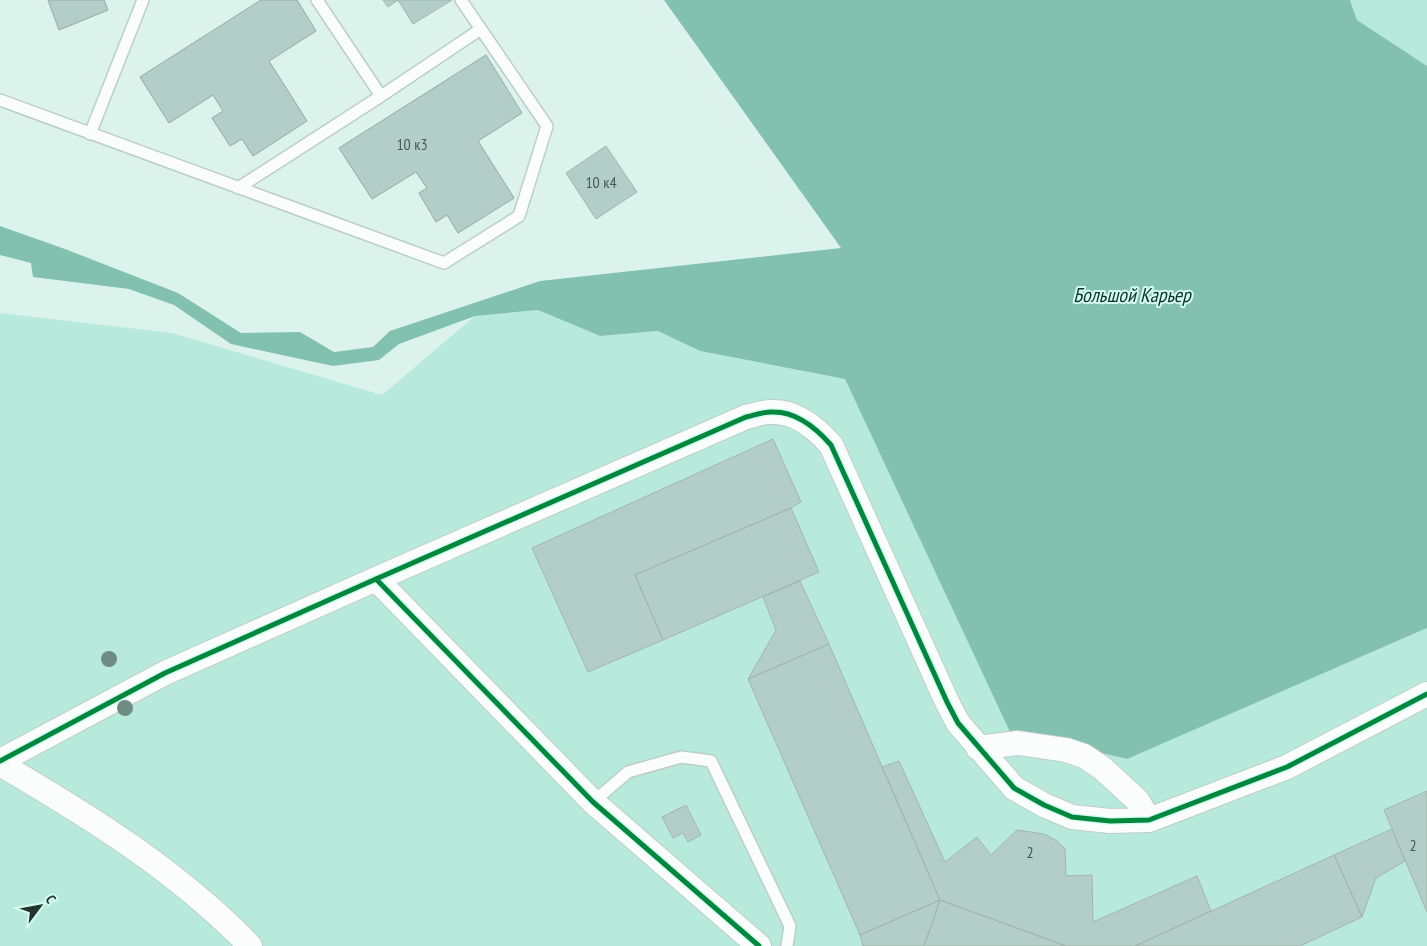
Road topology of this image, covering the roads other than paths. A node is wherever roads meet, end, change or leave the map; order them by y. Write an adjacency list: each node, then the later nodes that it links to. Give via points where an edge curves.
1 (143, 0): 7 (lane)
2 (317, 0): 5 (lane)
3 (461, 0): 4 (lane)
4 (481, 30): 5 (lane); 8 (lane, via 547,126 519,216 444,263)
5 (382, 96): 8 (lane)
6 (0, 100): 7 (lane)
7 (90, 134): 8 (lane)
8 (238, 188)
9 (376, 578): 11 (street, via 746,417 772,411 789,413 814,428 831,445 947,702 958,723); 12 (street, via 166,673); 13 (street)
10 (1427, 694): 14 (street, via 1287,767)
11 (978, 748): 14 (street, via 1014,788 1072,817 1110,821); 14 (street, via 1018,743 1084,756 1137,800)
12 (0, 762): 15 (street, via 77,809 168,872)
13 (593, 802): 16 (street); 17 (lane, via 628,772 681,758 711,762 790,926)
14 (1149, 820)
15 (250, 946)
16 (759, 946)
17 (787, 946)

